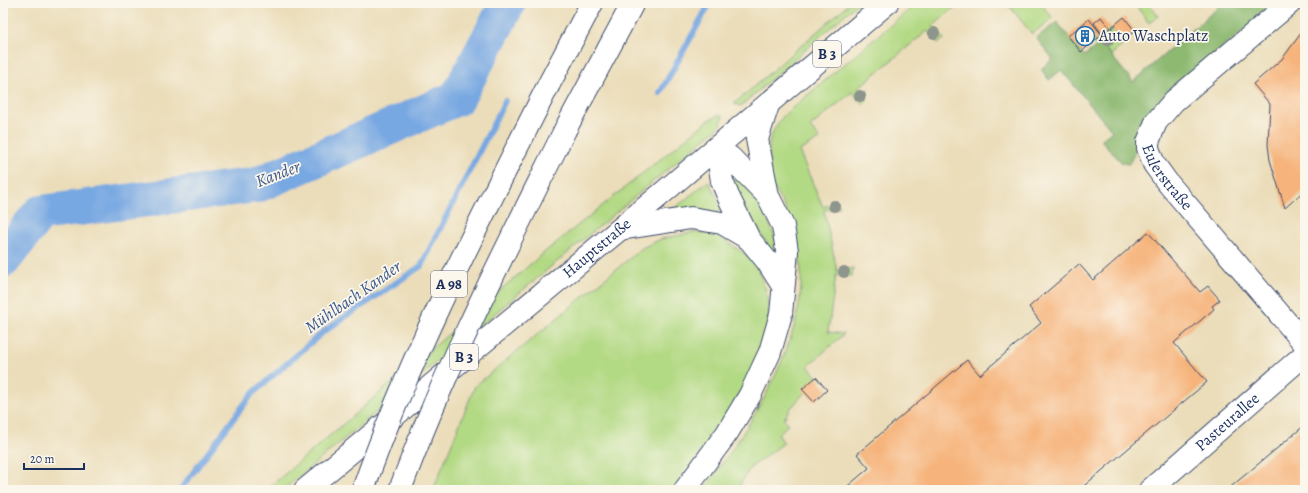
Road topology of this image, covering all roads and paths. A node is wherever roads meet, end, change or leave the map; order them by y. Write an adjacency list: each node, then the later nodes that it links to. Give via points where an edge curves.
1 (592, 3): 14 (main road, A 98, bridge, via 454,274 408,377)
2 (633, 3): 15 (main road, A 98, bridge, via 566,128 472,319 417,444)
3 (887, 3): 5 (main road, Hauptstraße / B 3)
4 (1290, 3): 11 (main road, Eulerstraße, via 1174,101 1156,122 1148,145 1154,164 1167,182)
5 (768, 105): 6 (main road, Hauptstraße / B 3); 7 (main road, via 757,139)
6 (717, 148): 7 (main road, via 731,158); 8 (main road, Hauptstraße / B 3); 9 (main road, via 722,181)
7 (768, 196): 10 (main road, via 783,226 787,251)
8 (620, 229): 9 (main road, via 691,218 722,222); 13 (main road, Hauptstraße / B 3)
9 (749, 239): 10 (main road, via 767,260)
10 (783, 286): 16 (main road, via 781,314 770,352 750,395 727,433)
11 (1305, 344)
12 (1305, 354): 17 (main road, Pasteurallee)
13 (305, 490)
14 (363, 490)
15 (400, 490)
16 (685, 490)
17 (1150, 490)

